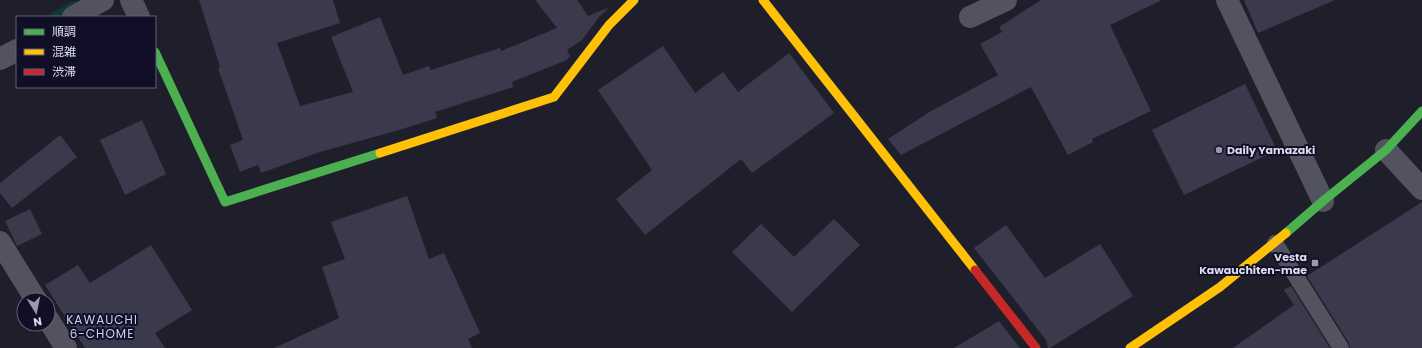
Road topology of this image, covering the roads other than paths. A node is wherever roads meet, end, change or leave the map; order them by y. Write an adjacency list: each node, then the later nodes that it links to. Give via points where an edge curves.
1 (102, 0): 7 (street)
2 (131, 0): 8 (street)
3 (634, 0): 11 (street, via 609,25 554,97 225,202)
4 (763, 0): 22 (street)
5 (1006, 0): 9 (street)
6 (1227, 0): 16 (street)
7 (75, 16)
8 (139, 16)
9 (970, 17)
10 (16, 51): 12 (street)
11 (156, 54)
12 (0, 60)
13 (1422, 112): 14 (street)
14 (1386, 150): 15 (street); 16 (street)
15 (1422, 189)
16 (1323, 201): 18 (street)
17 (0, 242): 19 (street)
18 (1274, 243): 23 (street, via 1220,287); 24 (lane)
19 (31, 292)
20 (56, 332): 21 (street)
21 (66, 348)
22 (1036, 348)
23 (1130, 348)
24 (1341, 348)

